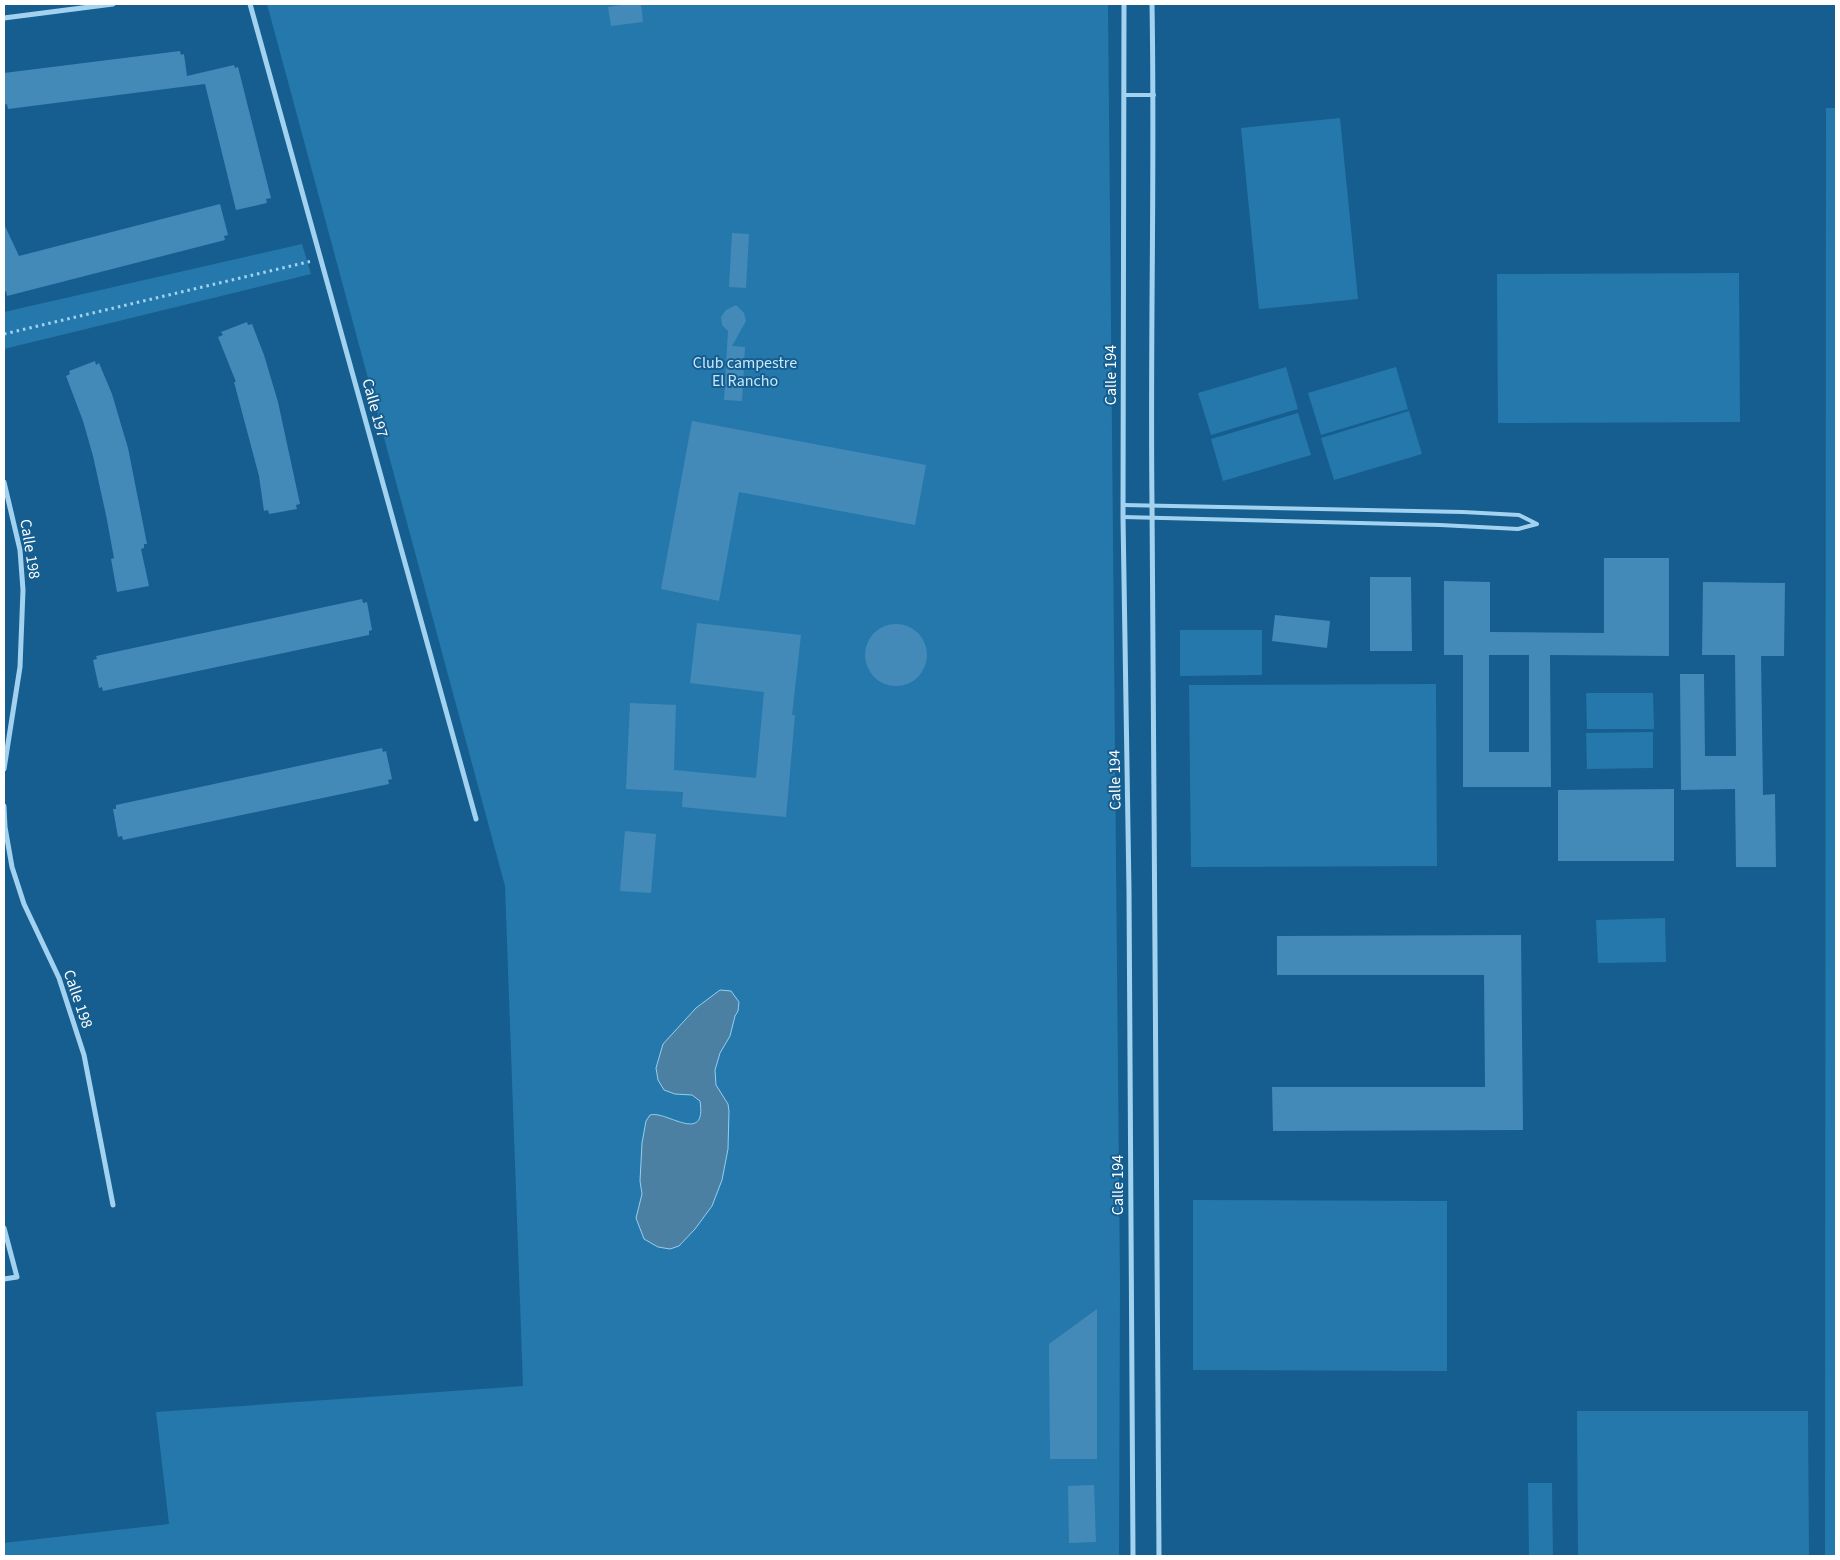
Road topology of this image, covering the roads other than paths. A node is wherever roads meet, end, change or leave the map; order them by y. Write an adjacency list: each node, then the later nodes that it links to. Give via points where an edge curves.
1 (113, 4): 5 (street)
2 (250, 4): 15 (street, Calle 197)
3 (1124, 4): 6 (street, Calle 194)
4 (1152, 4): 7 (street)
5 (4, 18)
6 (1125, 95): 7 (lane); 9 (street, Calle 194)
7 (1154, 95): 10 (street)
8 (4, 482): 13 (street, Calle 198, via 20,550 23,590 20,667)
9 (1123, 505): 10 (lane); 11 (street, Calle 194)
10 (1152, 506): 12 (street); 12 (lane, via 1463,512 1519,516 1537,524 1518,529)
11 (1123, 517): 12 (lane); 19 (street, Calle 194)
12 (1152, 517): 20 (street, via 1157,903)
13 (4, 770)
14 (4, 806): 16 (street, Calle 198, via 12,867 24,904 59,978 84,1055)
15 (476, 819)
16 (113, 1205)
17 (4, 1228): 18 (street, via 17,1277)
18 (4, 1279)
19 (1133, 1556)
20 (1158, 1556)

